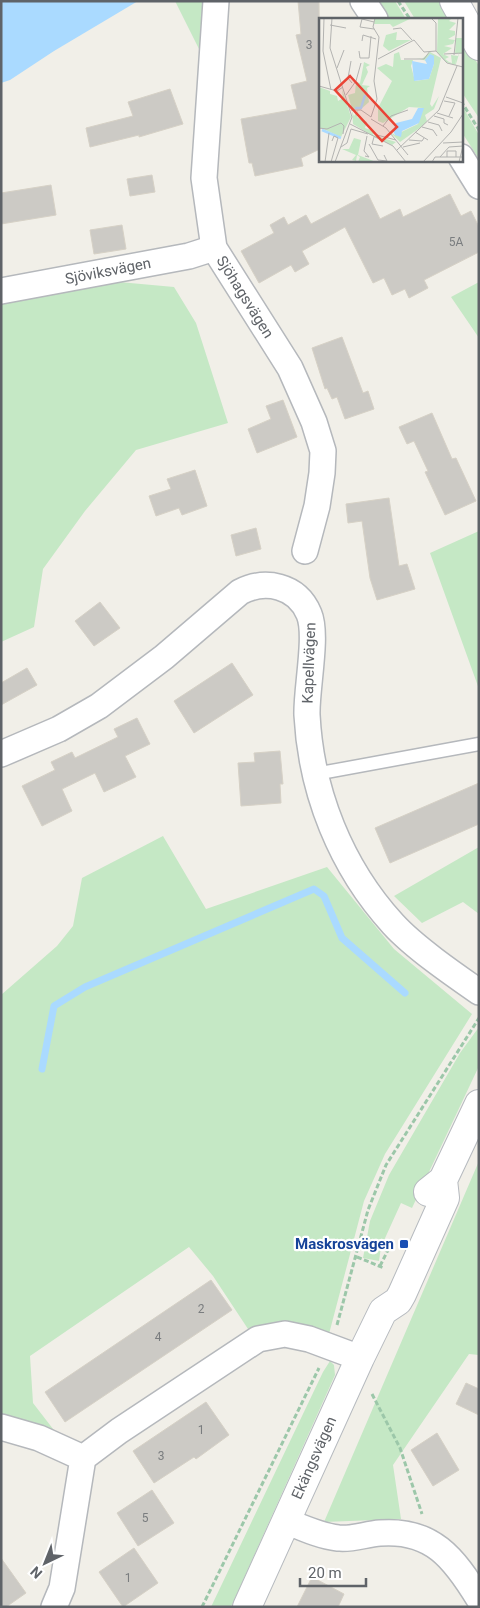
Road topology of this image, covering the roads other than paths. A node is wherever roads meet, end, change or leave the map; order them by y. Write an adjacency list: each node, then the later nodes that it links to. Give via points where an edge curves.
1 (216, 1): 8 (street, Sjöhagsvägen, via 204,178)
2 (363, 1): 4 (street)
3 (454, 1): 5 (street)
4 (374, 18)
5 (479, 46)
6 (462, 159): 7 (street)
7 (479, 186)
8 (214, 248): 9 (street, Sjöviksvägen, via 190,256); 10 (street, Sjöhagsvägen, via 290,368 323,451 317,506)
9 (1, 292)
10 (305, 551)
11 (479, 744): 13 (lane)
12 (1, 754): 13 (street, Kapellvägen, via 59,729 99,706 164,657 240,592 251,586 267,584 285,589 303,601 310,616 312,644 307,713)
13 (315, 774): 14 (street, Kapellvägen, via 332,829 367,892 394,925)
14 (479, 992)
15 (479, 1104): 16 (street, Ekängsvägen, via 443,1180 445,1198 402,1294 398,1301 383,1311)
16 (360, 1358): 18 (street, via 309,1339 285,1334 258,1339); 19 (street, Ekängsvägen)
17 (1, 1427): 18 (street, via 40,1438)
18 (83, 1458): 21 (street, via 62,1588)
19 (286, 1521): 20 (street, via 325,1536 340,1538 398,1532 416,1535 446,1554); 22 (street, Ekängsvägen)
20 (479, 1599)
21 (54, 1607)
22 (247, 1607)

